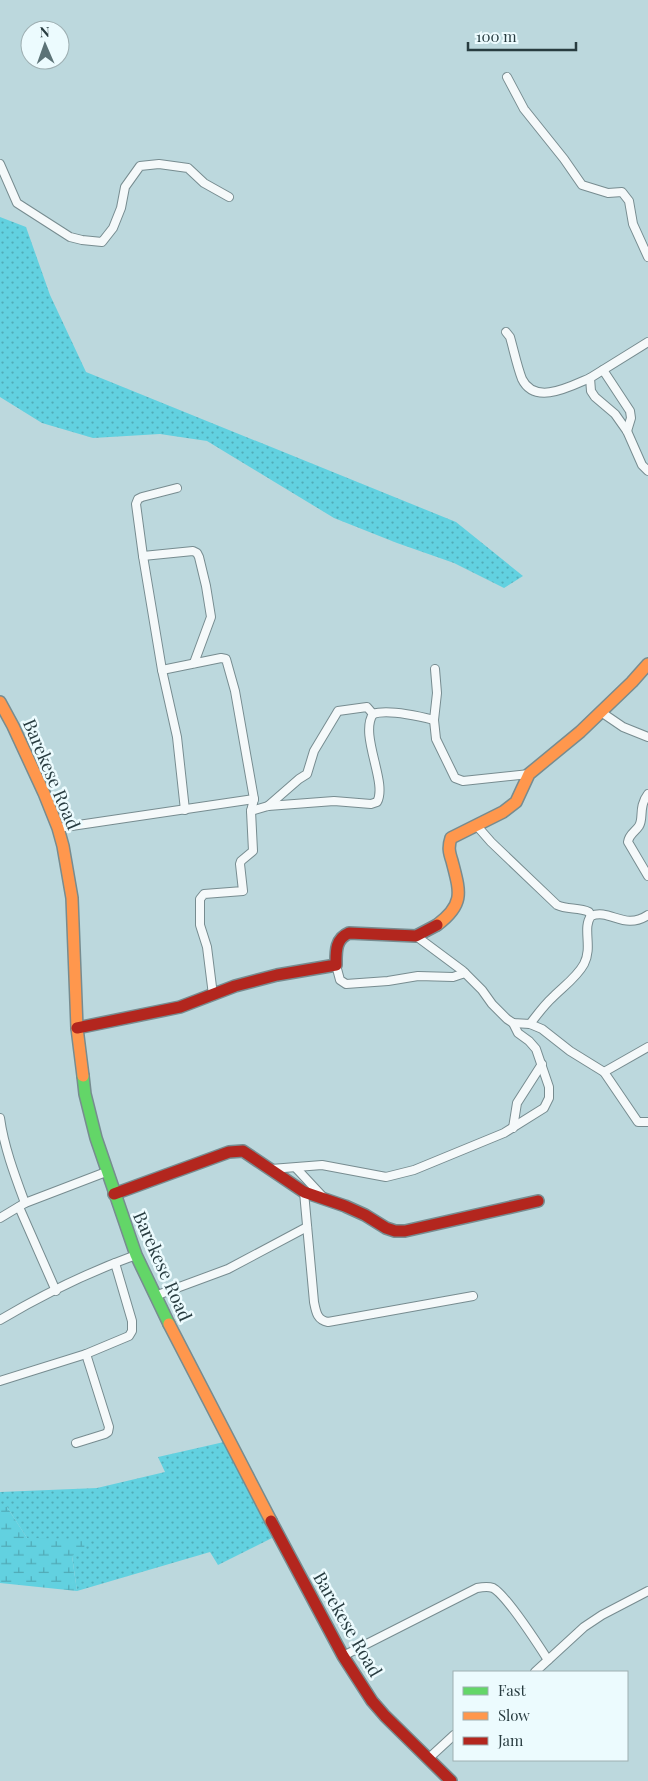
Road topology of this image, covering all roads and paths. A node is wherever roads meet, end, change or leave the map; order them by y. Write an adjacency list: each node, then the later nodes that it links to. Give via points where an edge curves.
1 (507, 77): 4 (street, via 524,109 582,185 608,193 622,192 626,197 633,224)
2 (0, 164): 3 (street, via 17,203 70,237 82,240 102,242 113,228 125,187 140,166 158,164 188,168 204,183)
3 (229, 197)
4 (648, 257)
5 (506, 332): 8 (street, via 522,379 532,390 552,392)
6 (648, 342): 7 (street)
7 (604, 370): 8 (street); 9 (street, via 630,411)
8 (590, 378): 9 (street, via 595,397 615,414)
9 (627, 431): 10 (street, via 642,465)
10 (648, 471)
11 (177, 488): 12 (street, via 136,501)
12 (143, 556): 13 (street, via 193,551 199,557 211,617); 16 (street)
13 (194, 664): 16 (street); 24 (street, via 226,659 235,691)
14 (648, 664): 18 (street)
15 (435, 669): 20 (street)
16 (162, 670): 26 (street, via 177,737)
17 (0, 702): 29 (street, Barekese Road)
18 (601, 712): 21 (street); 22 (street)
19 (373, 714): 20 (street, via 381,712); 25 (street, via 367,707 338,711 314,751 307,774); 25 (street, via 370,717 370,741 379,791 377,802 334,801)
20 (434, 720): 22 (street, via 439,748 455,778 462,781)
21 (648, 737)
22 (529, 774): 28 (street, via 516,802)
23 (648, 794): 30 (street, via 643,802 641,822 628,842)
24 (254, 799): 26 (street); 27 (street)
25 (268, 806): 27 (street)
26 (185, 810): 29 (street)
27 (251, 811): 36 (street, via 253,851 241,861 243,891 204,894 200,899 200,925 208,947)
28 (477, 826): 32 (street, via 557,905 584,910); 33 (street, via 455,835 448,843 458,884 456,909 438,925)
29 (58, 828): 39 (street, Barekese Road, via 72,898)
30 (648, 876)
31 (648, 915): 32 (street, via 629,922 599,914)
32 (591, 916): 38 (street, via 588,922 589,954 584,966)
33 (416, 936): 34 (street, via 349,933 336,946); 35 (street)
34 (336, 965): 35 (street, via 340,980 346,984 418,976 453,977); 36 (street, via 277,975)
35 (465, 973): 37 (street)
36 (213, 995): 39 (street, via 180,1007)
37 (513, 1023): 38 (street); 41 (street, via 518,1033 536,1049)
38 (530, 1024): 42 (street)
39 (78, 1028): 49 (street, Barekese Road, via 85,1094)
40 (648, 1048): 42 (street)
41 (542, 1064): 45 (street, via 517,1103); 45 (street, via 549,1098 544,1108)
42 (604, 1072): 44 (street, via 638,1122)
43 (0, 1118): 46 (street)
44 (648, 1122)
45 (513, 1128): 47 (street, via 414,1170 386,1177 322,1165)
46 (1, 1133): 54 (street)
47 (296, 1168): 48 (street); 52 (street)
48 (270, 1170): 50 (street); 51 (street, via 243,1151 229,1152)
49 (106, 1172): 51 (street, Barekese Road); 54 (street)
50 (304, 1192): 52 (street); 56 (street)
51 (114, 1194): 57 (street, Barekese Road)
52 (324, 1198): 53 (street, via 365,1215 386,1228 400,1231)
53 (538, 1201)
54 (22, 1205): 55 (street); 59 (street)
55 (0, 1218)
56 (307, 1227): 60 (street, via 228,1269); 61 (street, via 314,1302 322,1321)
57 (136, 1255): 58 (street); 60 (street, Barekese Road)
58 (115, 1263): 59 (street); 63 (street, via 132,1330 128,1336)
59 (56, 1291): 62 (street)
60 (155, 1296): 67 (street, Barekese Road)
61 (473, 1296)
62 (0, 1320)
63 (86, 1354): 64 (street); 65 (street, via 109,1427 105,1434)
64 (0, 1381)
65 (76, 1443)
66 (648, 1591): 68 (street, via 584,1627)
67 (343, 1656): 68 (street, via 477,1588 485,1587 499,1593); 71 (street, Barekese Road, via 372,1701)
68 (548, 1660): 69 (street)
69 (536, 1671)
70 (453, 1736): 71 (street)
71 (429, 1758): 72 (street, Barekese Road)
72 (451, 1781)

